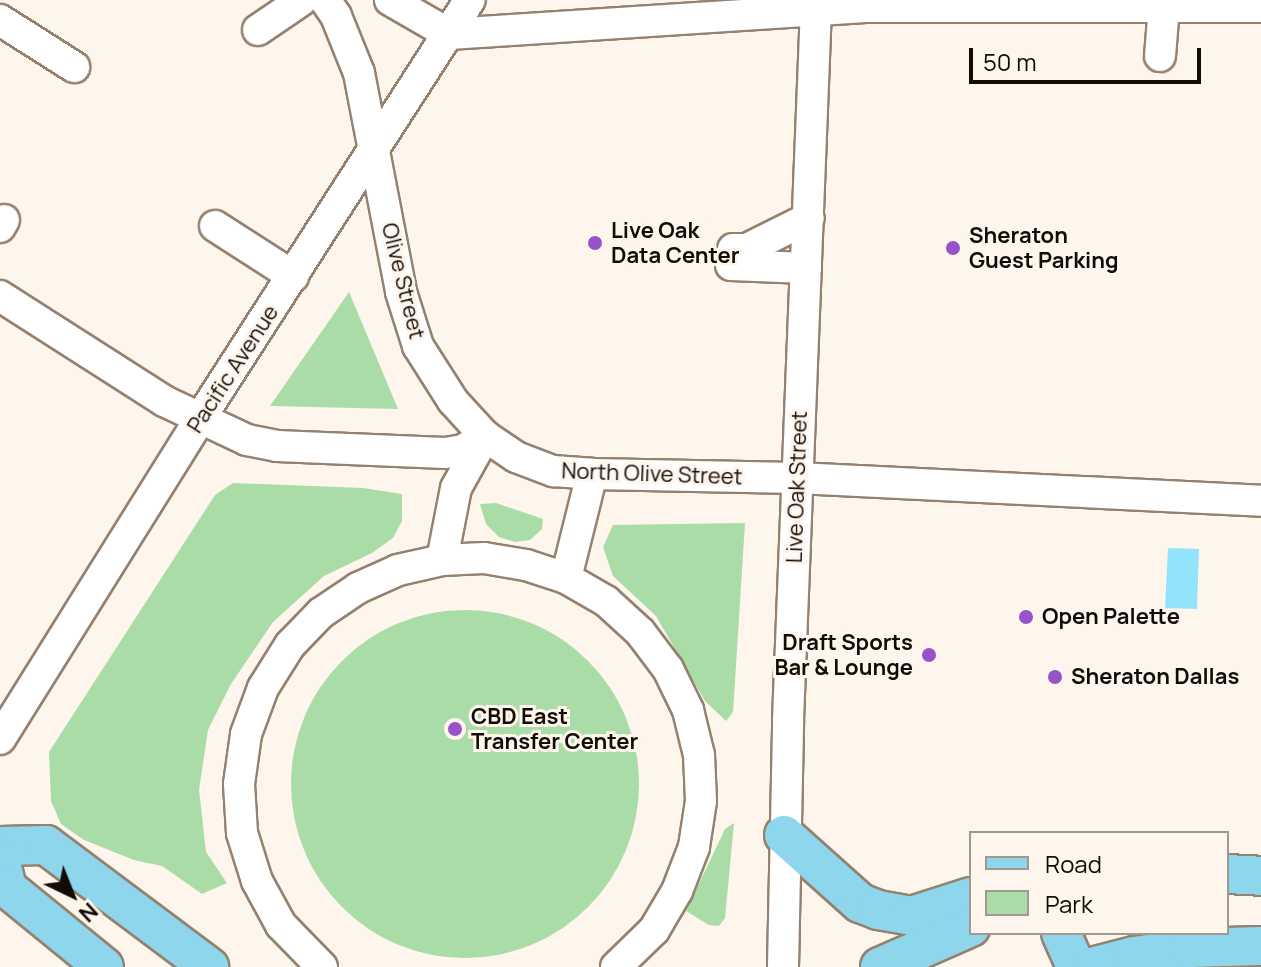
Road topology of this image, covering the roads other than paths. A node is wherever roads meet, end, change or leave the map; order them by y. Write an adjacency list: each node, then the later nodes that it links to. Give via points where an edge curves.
1 (302, 0): 10 (street)
2 (325, 0): 14 (street, Olive Street, via 359,73)
3 (390, 0): 11 (street)
4 (470, 0): 11 (street, Pacific Avenue)
5 (1203, 3): 6 (street); 7 (street)
6 (1164, 6): 8 (street); 12 (street)
7 (1261, 7)
8 (816, 8): 11 (street); 15 (street, Live Oak Street)
9 (0, 20): 13 (street)
10 (258, 30)
11 (449, 34): 14 (street, Pacific Avenue)
12 (1160, 56)
13 (74, 67)
14 (372, 153): 18 (street, Pacific Avenue); 21 (street, Olive Street, via 401,292 418,346 434,377)
15 (809, 218): 17 (street, Live Oak Street); 17 (street, via 732,257)
16 (215, 226): 18 (street)
17 (806, 268): 23 (street, Live Oak Street)
18 (293, 276): 20 (street, Pacific Avenue)
19 (0, 296): 20 (street)
20 (199, 420): 21 (street, via 277,446 445,453 463,450); 27 (street, Pacific Avenue)
21 (485, 436): 22 (street, North Olive Street, via 516,457 553,471); 25 (street, via 456,488)
22 (592, 474): 23 (street, North Olive Street); 26 (street)
23 (797, 478): 24 (street, North Olive Street); 28 (street, Live Oak Street)
24 (1261, 501)
25 (442, 560): 26 (street, via 484,558); 39 (street, via 398,570 321,613 290,645 263,688 246,734 240,809 257,881 281,925)
26 (566, 578): 40 (street, via 606,601 640,632 668,669 688,710 699,755 696,832 677,891 654,930)
27 (0, 739)
28 (784, 835): 33 (main road, via 860,903 878,910 911,916); 41 (street, Live Oak Street)
29 (0, 846): 38 (main road, via 46,845)
30 (0, 858): 37 (main road, via 7,888)
31 (1229, 874): 32 (main road)
32 (1261, 876)
33 (969, 898)
34 (969, 928): 42 (main road)
35 (1062, 935): 43 (main road)
36 (1261, 946): 44 (main road, via 1190,948)
37 (104, 967)
38 (209, 967)
39 (322, 967)
40 (616, 967)
41 (783, 967)
42 (880, 967)
43 (1076, 967)
44 (1092, 967)

